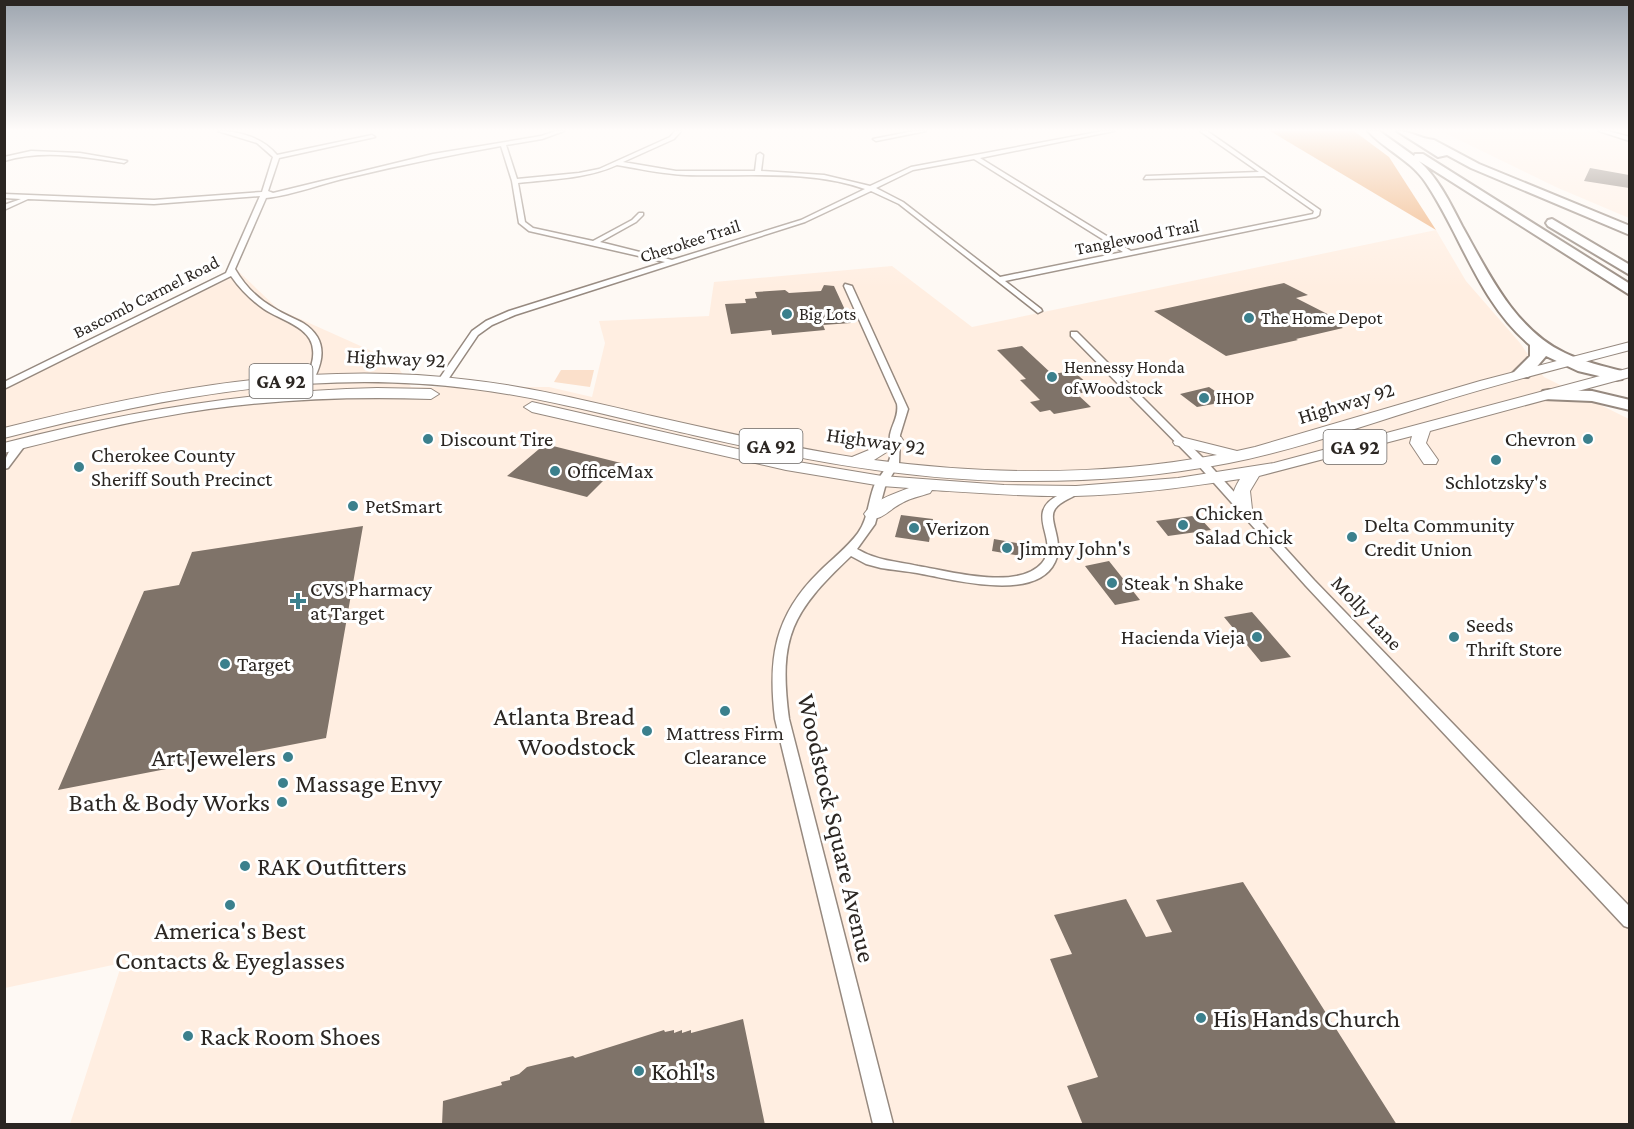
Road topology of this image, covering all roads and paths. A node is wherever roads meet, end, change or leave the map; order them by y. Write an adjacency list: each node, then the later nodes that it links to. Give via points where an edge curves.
1 (268, 184): 17 (street, Bascomb Carmel Road)
2 (318, 184): 13 (street)
3 (515, 184): 25 (street, via 522,223 531,230)
4 (852, 184): 14 (street)
5 (880, 184): 14 (street, Cherokee Trail)
6 (1018, 184): 26 (street)
7 (1278, 184): 26 (street, Tanglewood Trail, via 1317,210 1316,215)
8 (1431, 184): 36 (highway, via 1493,294)
9 (1462, 184): 33 (highway)
10 (1477, 184): 30 (highway)
11 (1488, 184): 15 (highway)
12 (1517, 184): 24 (highway)
13 (304, 187): 16 (street); 17 (street)
14 (871, 188): 27 (street, Cherokee Trail, via 814,217); 31 (street, via 901,203)
15 (1500, 191)
16 (282, 194): 17 (street); 21 (street)
17 (264, 195): 19 (street, via 160,202); 21 (street, Bascomb Carmel Road)
18 (4, 196): 19 (street)
19 (28, 197): 20 (street)
20 (4, 208)
21 (256, 210): 28 (street, Bascomb Carmel Road)
22 (641, 214): 25 (street)
23 (1539, 216): 29 (highway)
24 (1629, 231)
25 (594, 243): 27 (street)
26 (1131, 254): 31 (street, Tanglewood Trail)
27 (672, 262): 42 (street, Cherokee Trail, via 489,323 475,333)
28 (232, 271): 41 (street, via 265,305 311,335 318,349); 44 (street, Bascomb Carmel Road, via 200,291)
29 (1629, 271)
30 (1629, 279)
31 (999, 280): 34 (street)
32 (848, 286): 50 (street, Woodstock Square Avenue, via 902,404)
33 (1629, 291)
34 (1038, 311)
35 (1074, 334): 51 (street, Molly Lane)
36 (1538, 345): 38 (highway); 39 (highway, via 1538,357)
37 (1629, 346): 38 (main road, Highway 92 / GA 92)
38 (1574, 362): 39 (main road, Highway 92 / GA 92); 40 (highway); 43 (highway)
39 (1522, 373): 54 (main road, Highway 92 / GA 92)
40 (1623, 374): 43 (main road, Highway 92 / GA 92)
41 (309, 379): 42 (main road, Highway 92 / GA 92, via 365,377); 45 (street); 49 (main road, Highway 92 / GA 92, via 178,394)
42 (442, 382): 56 (main road, Highway 92 / GA 92, via 561,399)
43 (1593, 382): 46 (main road, Highway 92 / GA 92); 47 (highway)
44 (4, 386)
45 (302, 394): 52 (main road, Highway 92 / GA 92, via 173,410); 61 (main road, Highway 92 / GA 92, via 405,392 495,400 786,465)
46 (1549, 395): 47 (highway, via 1592,396); 48 (main road, Highway 92 / GA 92)
47 (1629, 404)
48 (1423, 429): 55 (main road, via 1418,443); 60 (main road, Highway 92 / GA 92)
49 (4, 433)
50 (895, 440): 56 (main road, via 875,454); 61 (street, Woodstock Square Avenue, via 896,449)
51 (1179, 440): 54 (main road, via 1212,450); 57 (street, Molly Lane); 59 (main road, via 1171,456)
52 (21, 444): 53 (main road, Highway 92 / GA 92); 58 (street)
53 (4, 448)
54 (1247, 454): 57 (main road, Highway 92 / GA 92)
55 (1430, 460)
56 (851, 462): 61 (main road, Highway 92 / GA 92)
57 (1202, 463): 59 (main road, Highway 92 / GA 92); 62 (street, Molly Lane)
58 (4, 466)
59 (1155, 469): 61 (main road, Highway 92 / GA 92, via 1036,476)
60 (1252, 473): 62 (main road, Highway 92 / GA 92); 65 (main road, via 1241,491)
61 (887, 474): 63 (main road, Highway 92 / GA 92); 66 (street, Woodstock Square Avenue)
62 (1216, 479): 64 (main road, Highway 92 / GA 92); 65 (street, Molly Lane)
63 (934, 486): 64 (main road, Highway 92 / GA 92); 66 (main road, via 903,495)
64 (1076, 491): 67 (street, via 1047,509 1053,555 1047,567 1019,580 968,578 872,561)
65 (1243, 509): 68 (street, Molly Lane)
66 (873, 514): 67 (street, Woodstock Square Avenue, via 867,529)
67 (850, 550): 69 (street, Woodstock Square Avenue, via 807,592 795,610 779,651 776,677 782,719)
68 (1629, 920)
69 (882, 1125)

